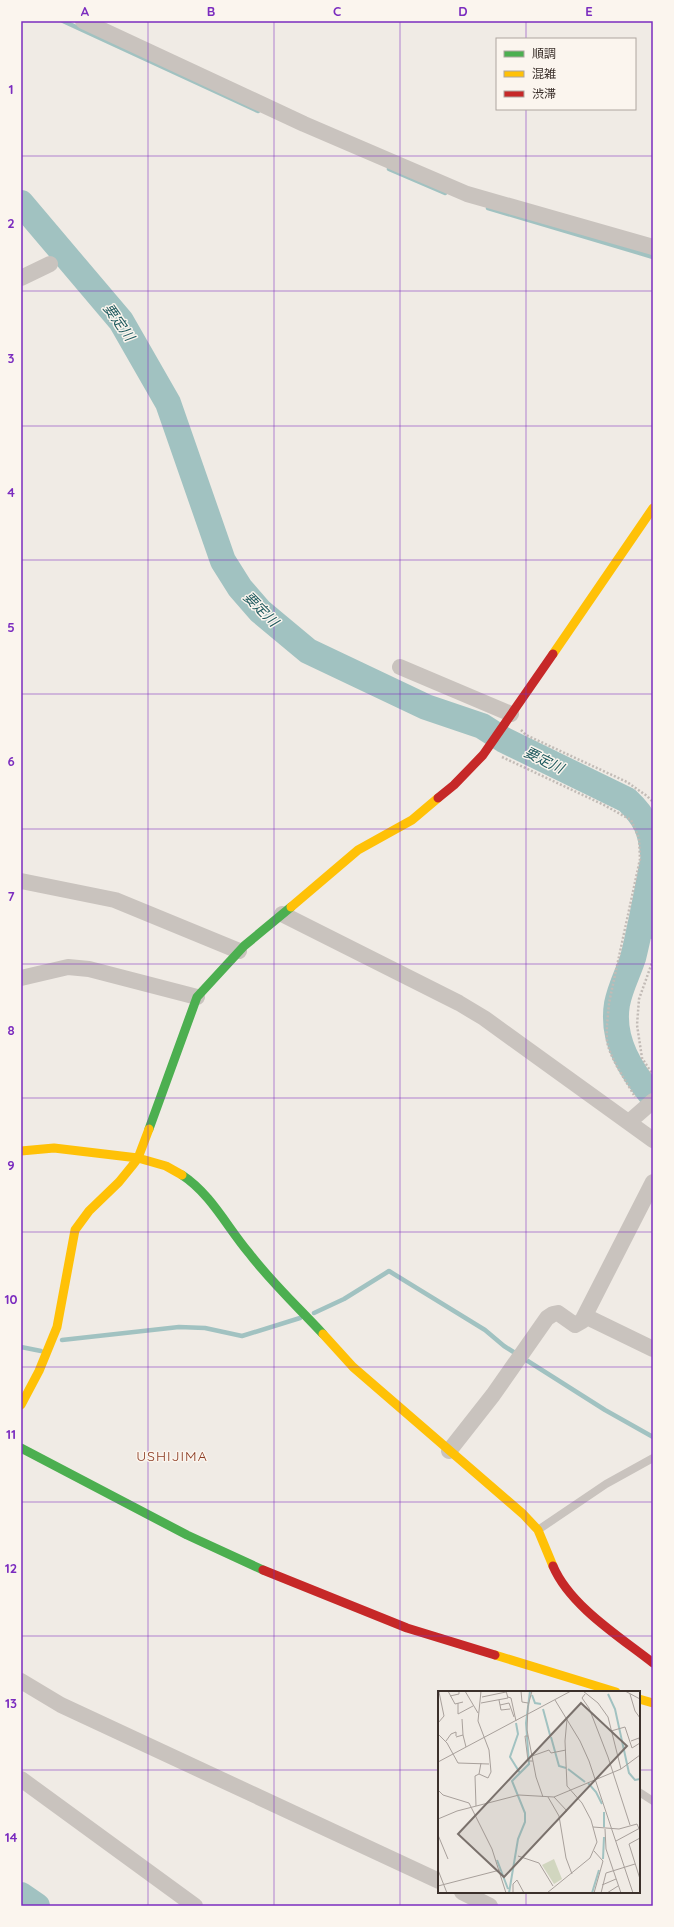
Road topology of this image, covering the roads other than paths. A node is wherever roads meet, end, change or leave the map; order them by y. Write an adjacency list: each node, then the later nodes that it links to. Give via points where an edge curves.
1 (86, 22): 2 (street, via 304,124 467,194)
2 (653, 247)
3 (50, 264): 4 (street)
4 (21, 278)
5 (653, 508): 7 (street)
6 (400, 667): 7 (street)
7 (507, 720): 9 (street, via 483,754 454,785 412,820 358,850)
8 (21, 881): 10 (street, via 115,900)
9 (282, 914): 10 (street); 14 (street, via 484,1018)
10 (239, 950): 12 (street)
11 (21, 978): 12 (street, via 68,967)
12 (197, 997): 17 (street)
13 (647, 1106): 14 (street)
14 (628, 1122): 15 (street)
15 (653, 1140)
16 (21, 1151): 17 (street, via 54,1148)
17 (138, 1158): 21 (street, via 125,1176 77,1226 57,1327 45,1359); 23 (street, via 174,1169 199,1188 249,1254 353,1367)
18 (653, 1182): 19 (street)
19 (585, 1316): 20 (street); 23 (street, via 580,1324 575,1325 560,1314 553,1314 547,1318)
20 (653, 1349)
21 (21, 1405)
22 (21, 1448): 28 (street, via 187,1535 280,1578 406,1628)
23 (449, 1451): 25 (street, via 523,1514)
24 (653, 1458): 25 (lane, via 606,1484)
25 (538, 1530): 26 (street, via 556,1573 571,1595)
26 (653, 1663)
27 (21, 1681): 34 (street, via 61,1705)
28 (613, 1691)
29 (640, 1699): 30 (street)
30 (653, 1703)
31 (21, 1778): 36 (street)
32 (640, 1793): 33 (lane)
33 (653, 1801)
34 (438, 1881)
35 (464, 1893): 37 (street)
36 (195, 1906)
37 (490, 1906)

